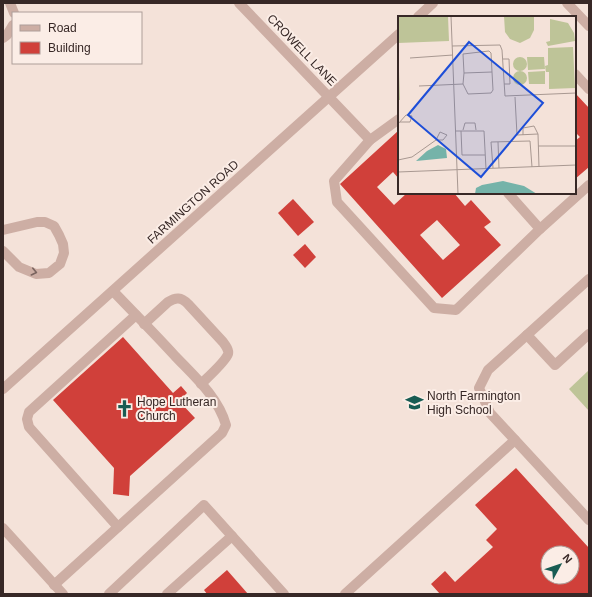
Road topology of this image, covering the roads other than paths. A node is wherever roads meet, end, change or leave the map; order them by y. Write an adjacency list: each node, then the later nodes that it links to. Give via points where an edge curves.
1 (239, 3): 11 (street, CROWELL LANE)
2 (433, 3): 4 (street)
3 (567, 3): 5 (street)
4 (419, 16)
5 (589, 26)
6 (12, 27): 8 (street)
7 (398, 35): 11 (street, FARMINGTON ROAD)
8 (3, 38)
9 (576, 75): 10 (street)
10 (589, 89)
11 (329, 98): 13 (street, CROWELL LANE); 20 (street, FARMINGTON ROAD)
12 (398, 120): 13 (street)
13 (370, 140): 16 (street, via 334,182 337,202 434,308 456,310)
14 (589, 185): 16 (street)
15 (509, 194): 16 (street)
16 (540, 229)
17 (3, 230): 18 (street, one-way to 17, via 20,267 36,274 49,273 60,264 64,253 63,244 54,226 45,222)
18 (3, 251)
19 (589, 279): 24 (street)
20 (113, 291): 21 (street); 26 (street, FARMINGTON ROAD)
21 (136, 315): 22 (street); 29 (street, via 29,412 27,419 29,427)
22 (144, 324): 25 (street); 25 (street, via 172,299 183,299 193,309 223,342 228,353)
23 (589, 334): 24 (street, via 555,365)
24 (527, 335): 27 (street, via 488,370 479,388 490,413)
25 (201, 384): 29 (street, via 223,415 226,425 222,432)
26 (3, 389)
27 (515, 440): 28 (street); 37 (street)
28 (589, 520)
29 (118, 527): 32 (street)
30 (3, 528): 32 (street)
31 (232, 536): 34 (street, via 204,505); 35 (street); 36 (street)
32 (54, 585): 33 (street)
33 (63, 594)
34 (109, 594)
35 (167, 594)
36 (284, 594)
37 (345, 594)

